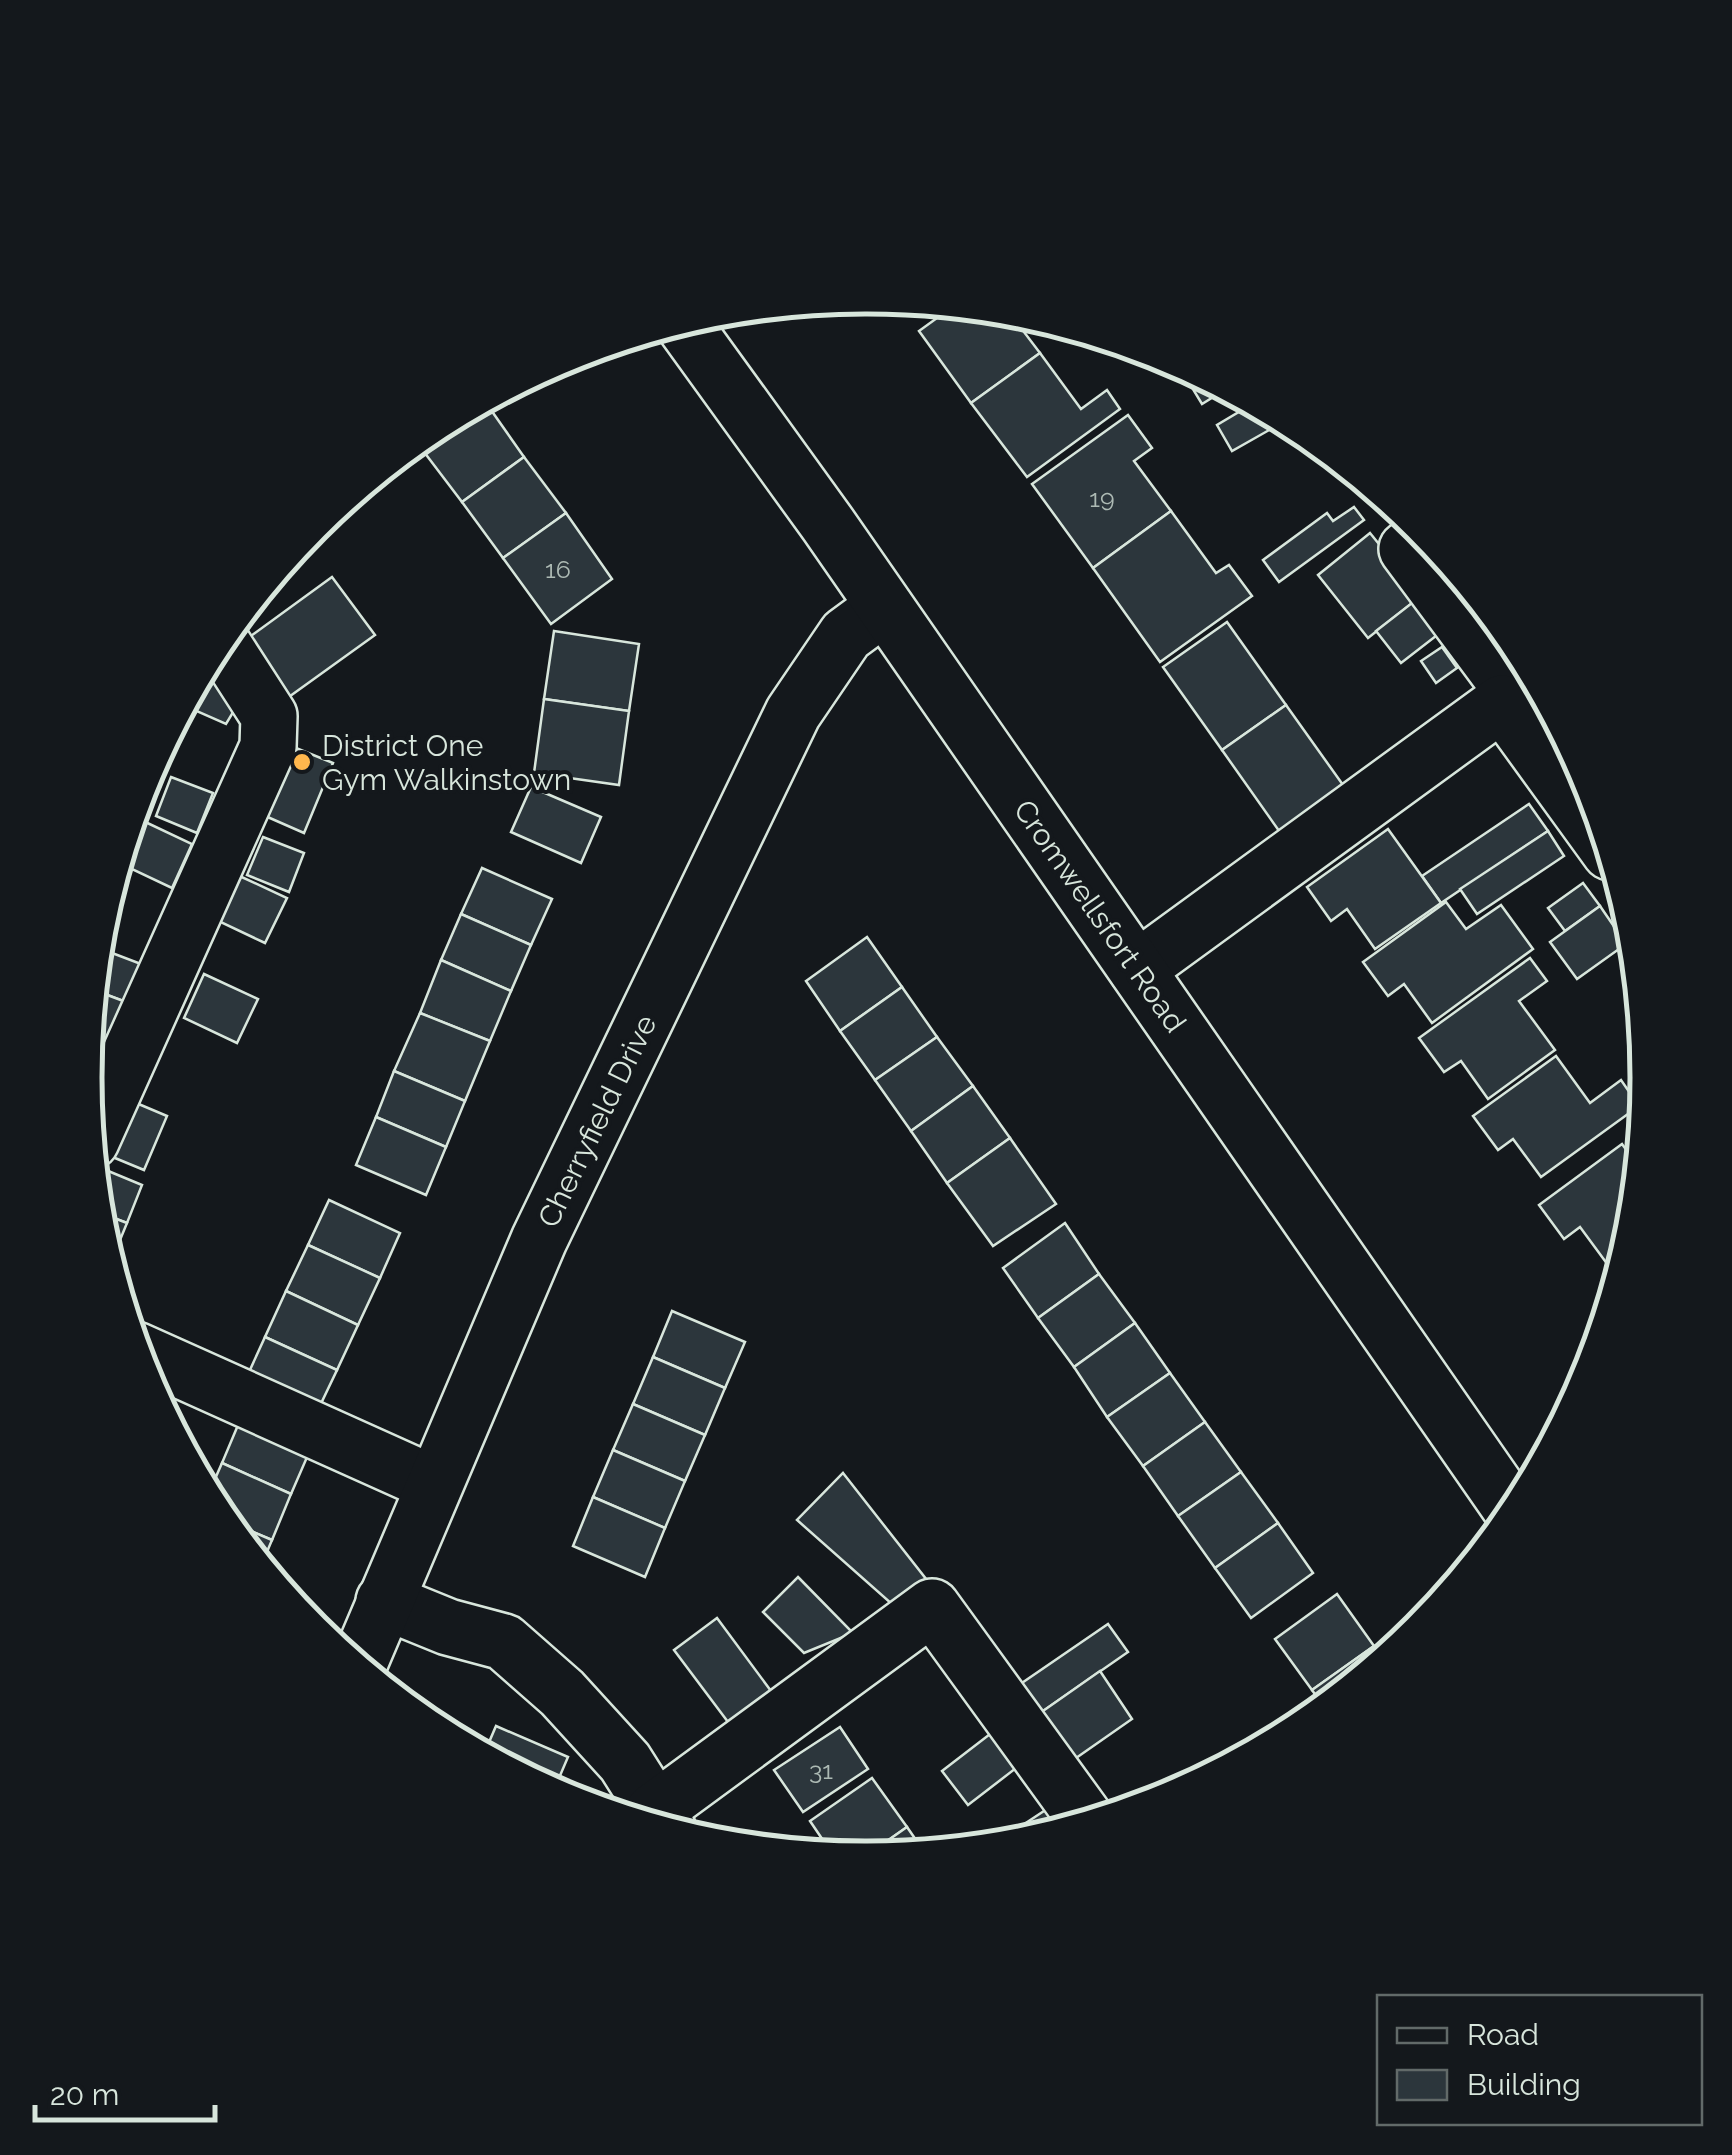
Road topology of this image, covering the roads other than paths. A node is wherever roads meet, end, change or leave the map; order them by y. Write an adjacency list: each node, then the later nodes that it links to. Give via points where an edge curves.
1 (690, 335): 3 (street, Cromwellsfort Road)
2 (1406, 549): 5 (street, via 1505,681)
3 (884, 607): 7 (street, Cromwellsfort Road); 10 (street, Cherryfield Drive, via 846,634 793,713 539,1240)
4 (230, 655): 8 (street, via 269,716 268,747)
5 (1502, 702): 6 (street); 7 (street)
6 (1582, 812)
7 (1137, 968): 11 (street, Cromwellsfort Road)
8 (103, 1113)
9 (157, 1359): 10 (street)
10 (434, 1484): 12 (street, Cherryfield Drive)
11 (1504, 1498)
12 (384, 1600): 13 (street, Cherryfield Drive); 15 (street, via 504,1642 625,1762)
13 (363, 1652)
14 (1079, 1810): 16 (street, via 932,1607)
15 (655, 1811)
16 (668, 1815)

